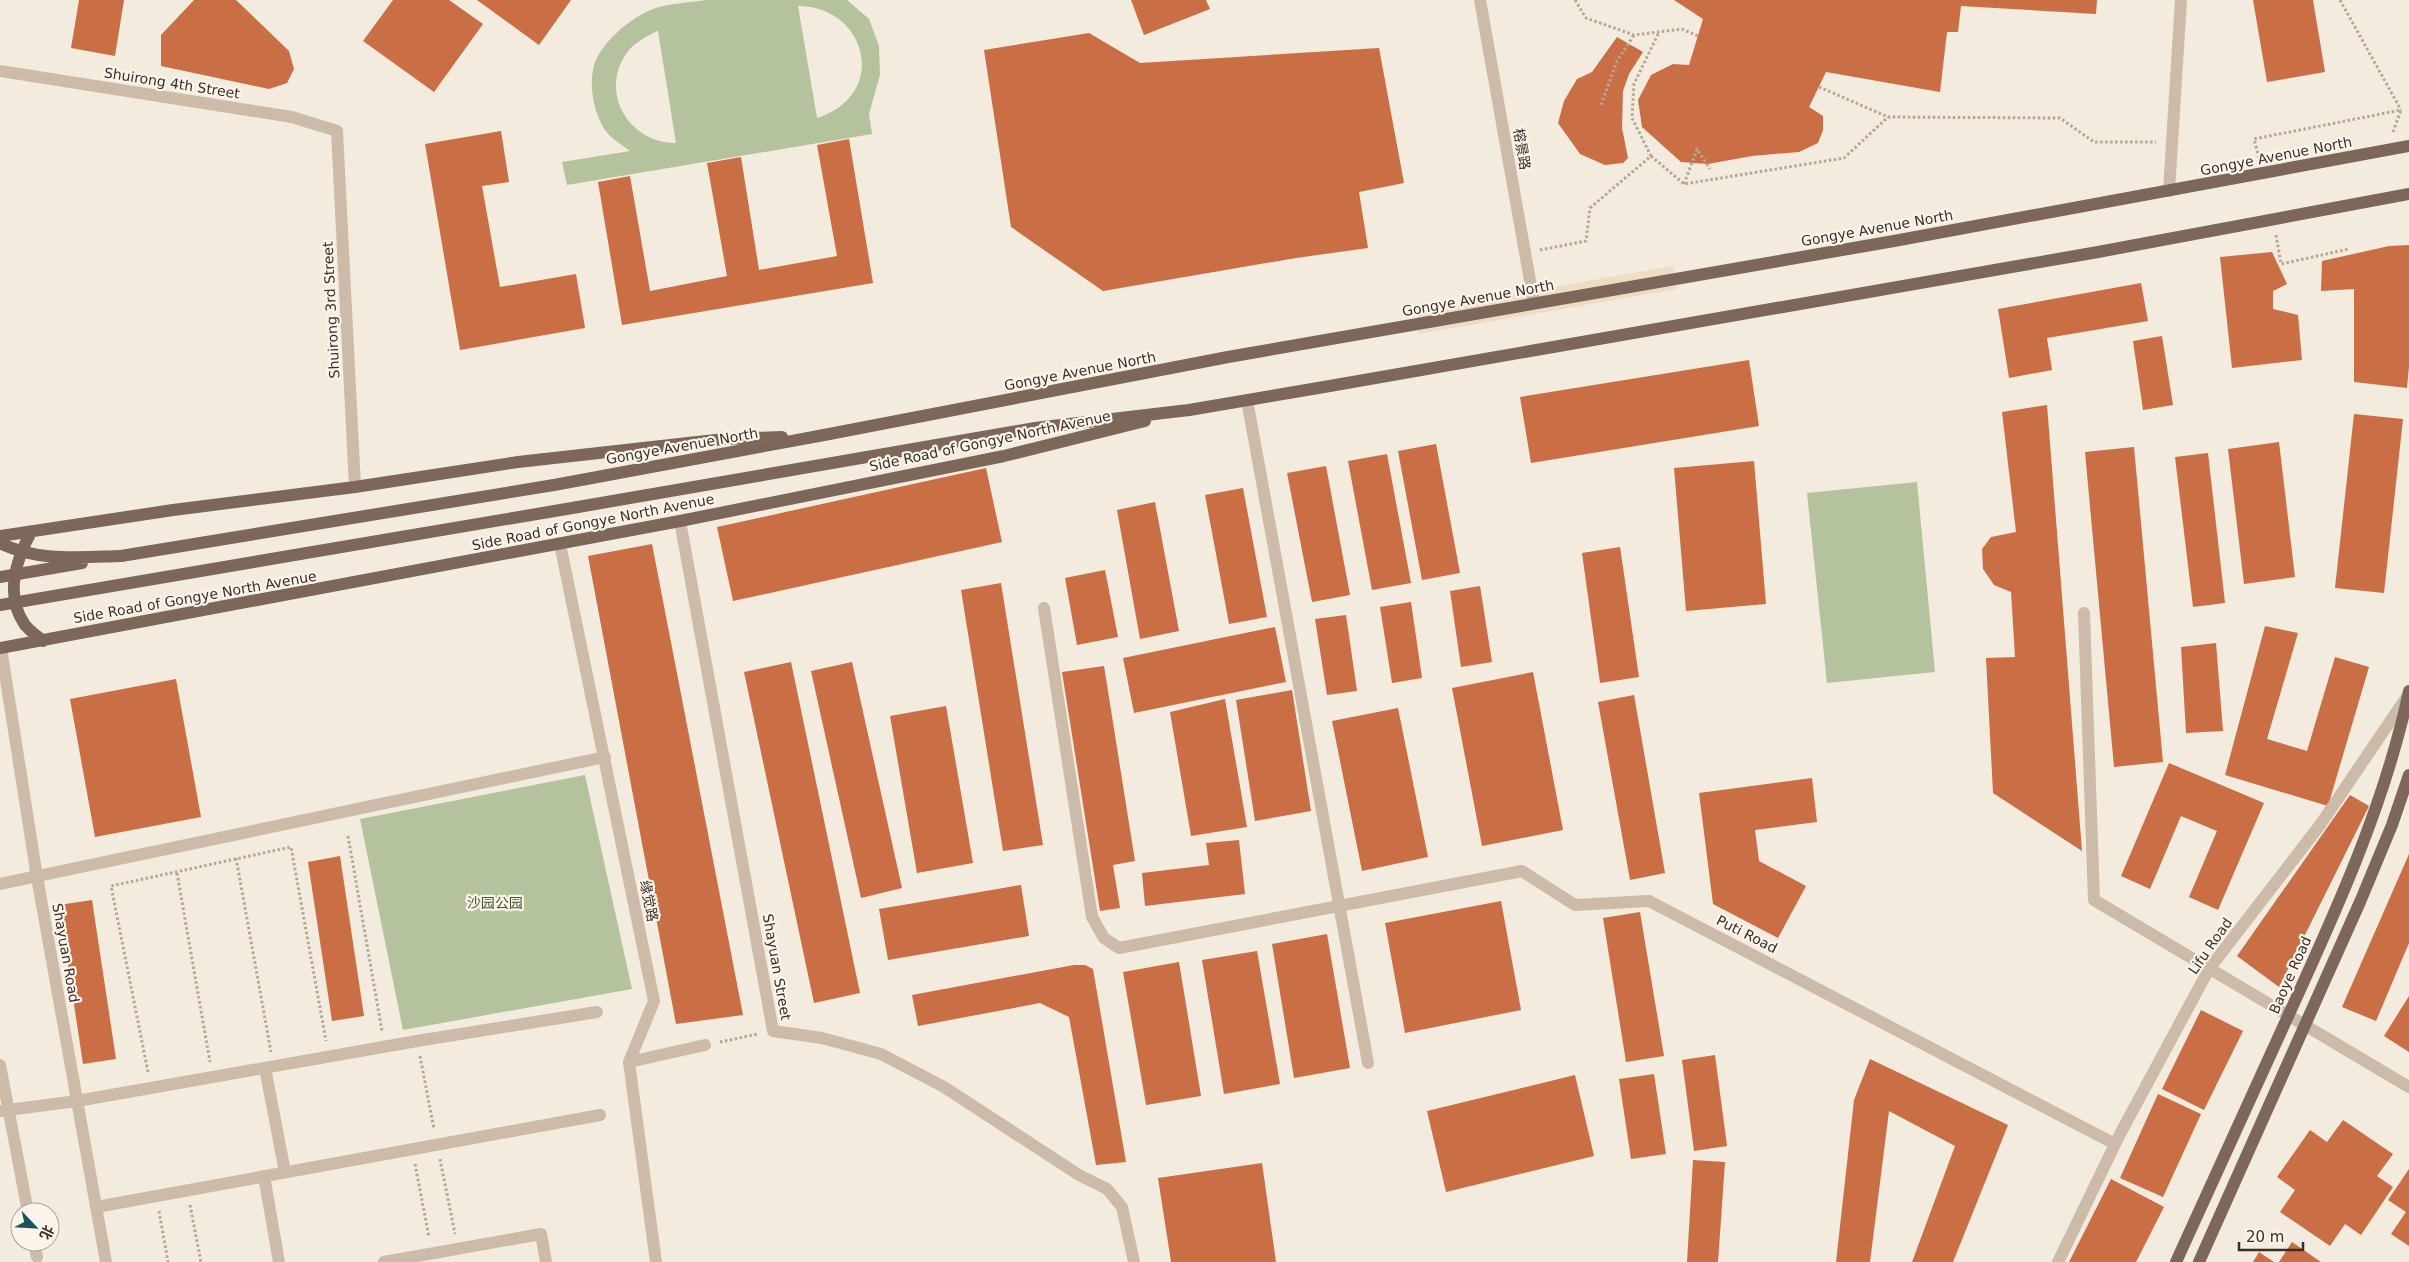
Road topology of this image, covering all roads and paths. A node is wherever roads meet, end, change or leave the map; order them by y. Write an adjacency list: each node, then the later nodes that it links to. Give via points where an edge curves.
1 (1480, 0): 23 (street, 榕景路)
2 (1575, 0): 6 (path, via 1586,18)
3 (2181, 0): 14 (street)
4 (2340, 0): 13 (path, via 2402,110)
5 (1659, 32): 6 (path); 7 (path, via 1682,29); 16 (path, via 1634,84 1632,118)
6 (1634, 35): 10 (path, via 1617,61)
7 (1698, 36)
8 (0, 71): 12 (street, Shuirong 4th Street, via 292,117)
9 (1819, 87): 11 (path)
10 (1601, 105)
11 (1888, 117): 14 (path, via 2060,118 2094,142); 18 (path, via 1844,158)
12 (337, 131): 28 (street, Shuirong 3rd Street)
13 (2254, 139)
14 (2172, 142): 19 (street)
15 (2409, 146): 19 (main road, Gongye Avenue North)
16 (1651, 156): 18 (path); 23 (path, via 1590,208 1586,241)
17 (1710, 169): 18 (path, via 1697,149)
18 (1684, 184)
19 (2169, 191): 24 (main road, Gongye Avenue North)
20 (2409, 194): 21 (main road)
21 (2273, 218): 22 (path, via 2281,264); 25 (main road, via 2079,255)
22 (2349, 248)
23 (1526, 253): 24 (street, 榕景路)
24 (1534, 303): 27 (main road, Gongye Avenue North, via 1228,357)
25 (1247, 400): 26 (main road); 49 (street)
26 (1189, 410): 29 (main road, Side Road of Gongye North Avenue, via 1004,456); 36 (main road, bridge, via 1035,428)
27 (824, 436): 28 (main road, via 704,441 518,462); 34 (main road, Gongye Avenue North, via 554,485)
28 (355, 487): 30 (main road)
29 (680, 521): 33 (main road, Side Road of Gongye North Avenue); 54 (street, Shayuan Street)
30 (31, 532): 31 (main road); 39 (main road, via 20,551 14,572 14,589 18,610 26,625)
31 (0, 536)
32 (0, 543): 34 (main road, bridge, via 52,557)
33 (560, 544): 39 (main road, Side Road of Gongye North Avenue); 42 (street, 缘觉路)
34 (121, 556): 35 (main road, bridge)
35 (0, 577)
36 (0, 605)
37 (1044, 608): 49 (street, Puti Road, via 1092,917 1104,938 1119,948)
38 (2084, 613): 50 (street, via 2094,900)
39 (43, 640): 40 (main road, Side Road of Gongye North Avenue)
40 (0, 648): 47 (street, Shayuan Road)
41 (2409, 693): 50 (street, Lifu Road, via 2320,825); 52 (main road, Baoye Road, via 2390,770 2370,828)
42 (605, 757): 47 (street); 59 (street, 缘觉路, via 654,1001)
43 (2409, 775): 53 (main road, via 2360,902)
44 (348, 836): 57 (path)
45 (236, 858): 46 (path); 58 (path, via 291,847); 62 (path)
46 (177, 873): 63 (path); 65 (path, via 110,886)
47 (37, 877): 48 (street); 66 (street, Shayuan Road)
48 (0, 884)
49 (1341, 907): 61 (street); 70 (street, Puti Road, via 1522,872 1575,905 1649,901)
50 (2209, 968): 52 (street); 70 (street, Lifu Road)
51 (596, 1012): 55 (street)
52 (2288, 1015): 53 (street); 91 (main road, Baoye Road)
53 (2305, 1025): 64 (street); 92 (main road)
54 (773, 1031): 56 (path); 89 (street, Shayuan Street, via 822,1038 881,1054 944,1087 1079,1175 1107,1189 1122,1207)
55 (417, 1041): 57 (street); 69 (path)
56 (705, 1045): 59 (street)
57 (385, 1047): 58 (street)
58 (329, 1057): 62 (street)
59 (629, 1062): 88 (street, 缘觉路)
60 (0, 1064): 67 (street)
61 (1368, 1064)
62 (269, 1067): 63 (street); 72 (street)
63 (212, 1077): 65 (street)
64 (2409, 1087)
65 (151, 1088): 66 (street)
66 (77, 1102): 67 (street); 77 (street, Shayuan Road)
67 (4, 1111): 76 (street)
68 (600, 1115): 69 (street)
69 (437, 1144): 71 (street); 78 (path)
70 (2115, 1144): 90 (street, Lifu Road)
71 (412, 1149): 72 (street); 80 (path)
72 (285, 1172): 73 (street)
73 (264, 1176): 74 (street); 85 (street)
74 (188, 1190): 75 (street); 84 (path)
75 (157, 1196): 77 (street); 83 (path)
76 (26, 1202)
77 (96, 1207): 82 (street, Shayuan Road)
78 (458, 1249): 80 (street); 87 (street, via 541,1234)
79 (36, 1252): 81 (street)
80 (432, 1253): 86 (street)
81 (37, 1257)
82 (106, 1262)
83 (168, 1262)
84 (201, 1262)
85 (279, 1262)
86 (384, 1262)
87 (546, 1262)
88 (656, 1262)
89 (1134, 1262)
90 (2058, 1262)
91 (2176, 1262)
92 (2199, 1262)

